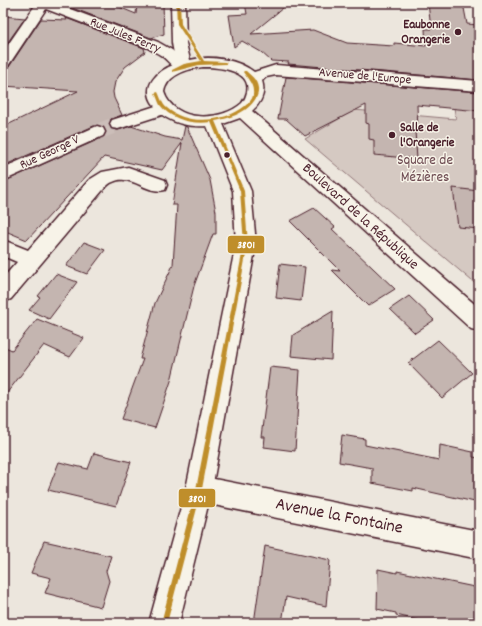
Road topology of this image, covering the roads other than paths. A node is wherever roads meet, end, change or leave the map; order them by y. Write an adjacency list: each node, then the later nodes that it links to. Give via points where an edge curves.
1 (43, 3): 5 (street); 6 (street, Rue Jules Ferry, via 153,46)
2 (178, 3): 3 (street)
3 (179, 24): 4 (street); 6 (street)
4 (204, 62): 6 (street); 7 (street, via 231,65 243,70)
5 (3, 63)
6 (183, 66): 9 (street, via 163,78 158,85 159,101)
7 (253, 80): 8 (street, Avenue de l'Europe, via 261,74 276,70); 10 (street, via 256,88 255,97)
8 (479, 86)
9 (165, 108): 11 (street, via 174,115 186,119); 12 (street)
10 (242, 112): 11 (street); 19 (street, Boulevard de la République)
11 (213, 121): 20 (street, via 242,191 246,244)
12 (118, 124)
13 (97, 132): 14 (street, Rue George V)
14 (3, 175)
15 (158, 185): 17 (street, via 128,173 108,176 96,185)
16 (3, 248): 17 (street)
17 (33, 260): 18 (street)
18 (3, 294)
19 (479, 322)
20 (200, 489): 21 (street, Avenue la Fontaine); 22 (street)
21 (479, 544)
22 (164, 623)

